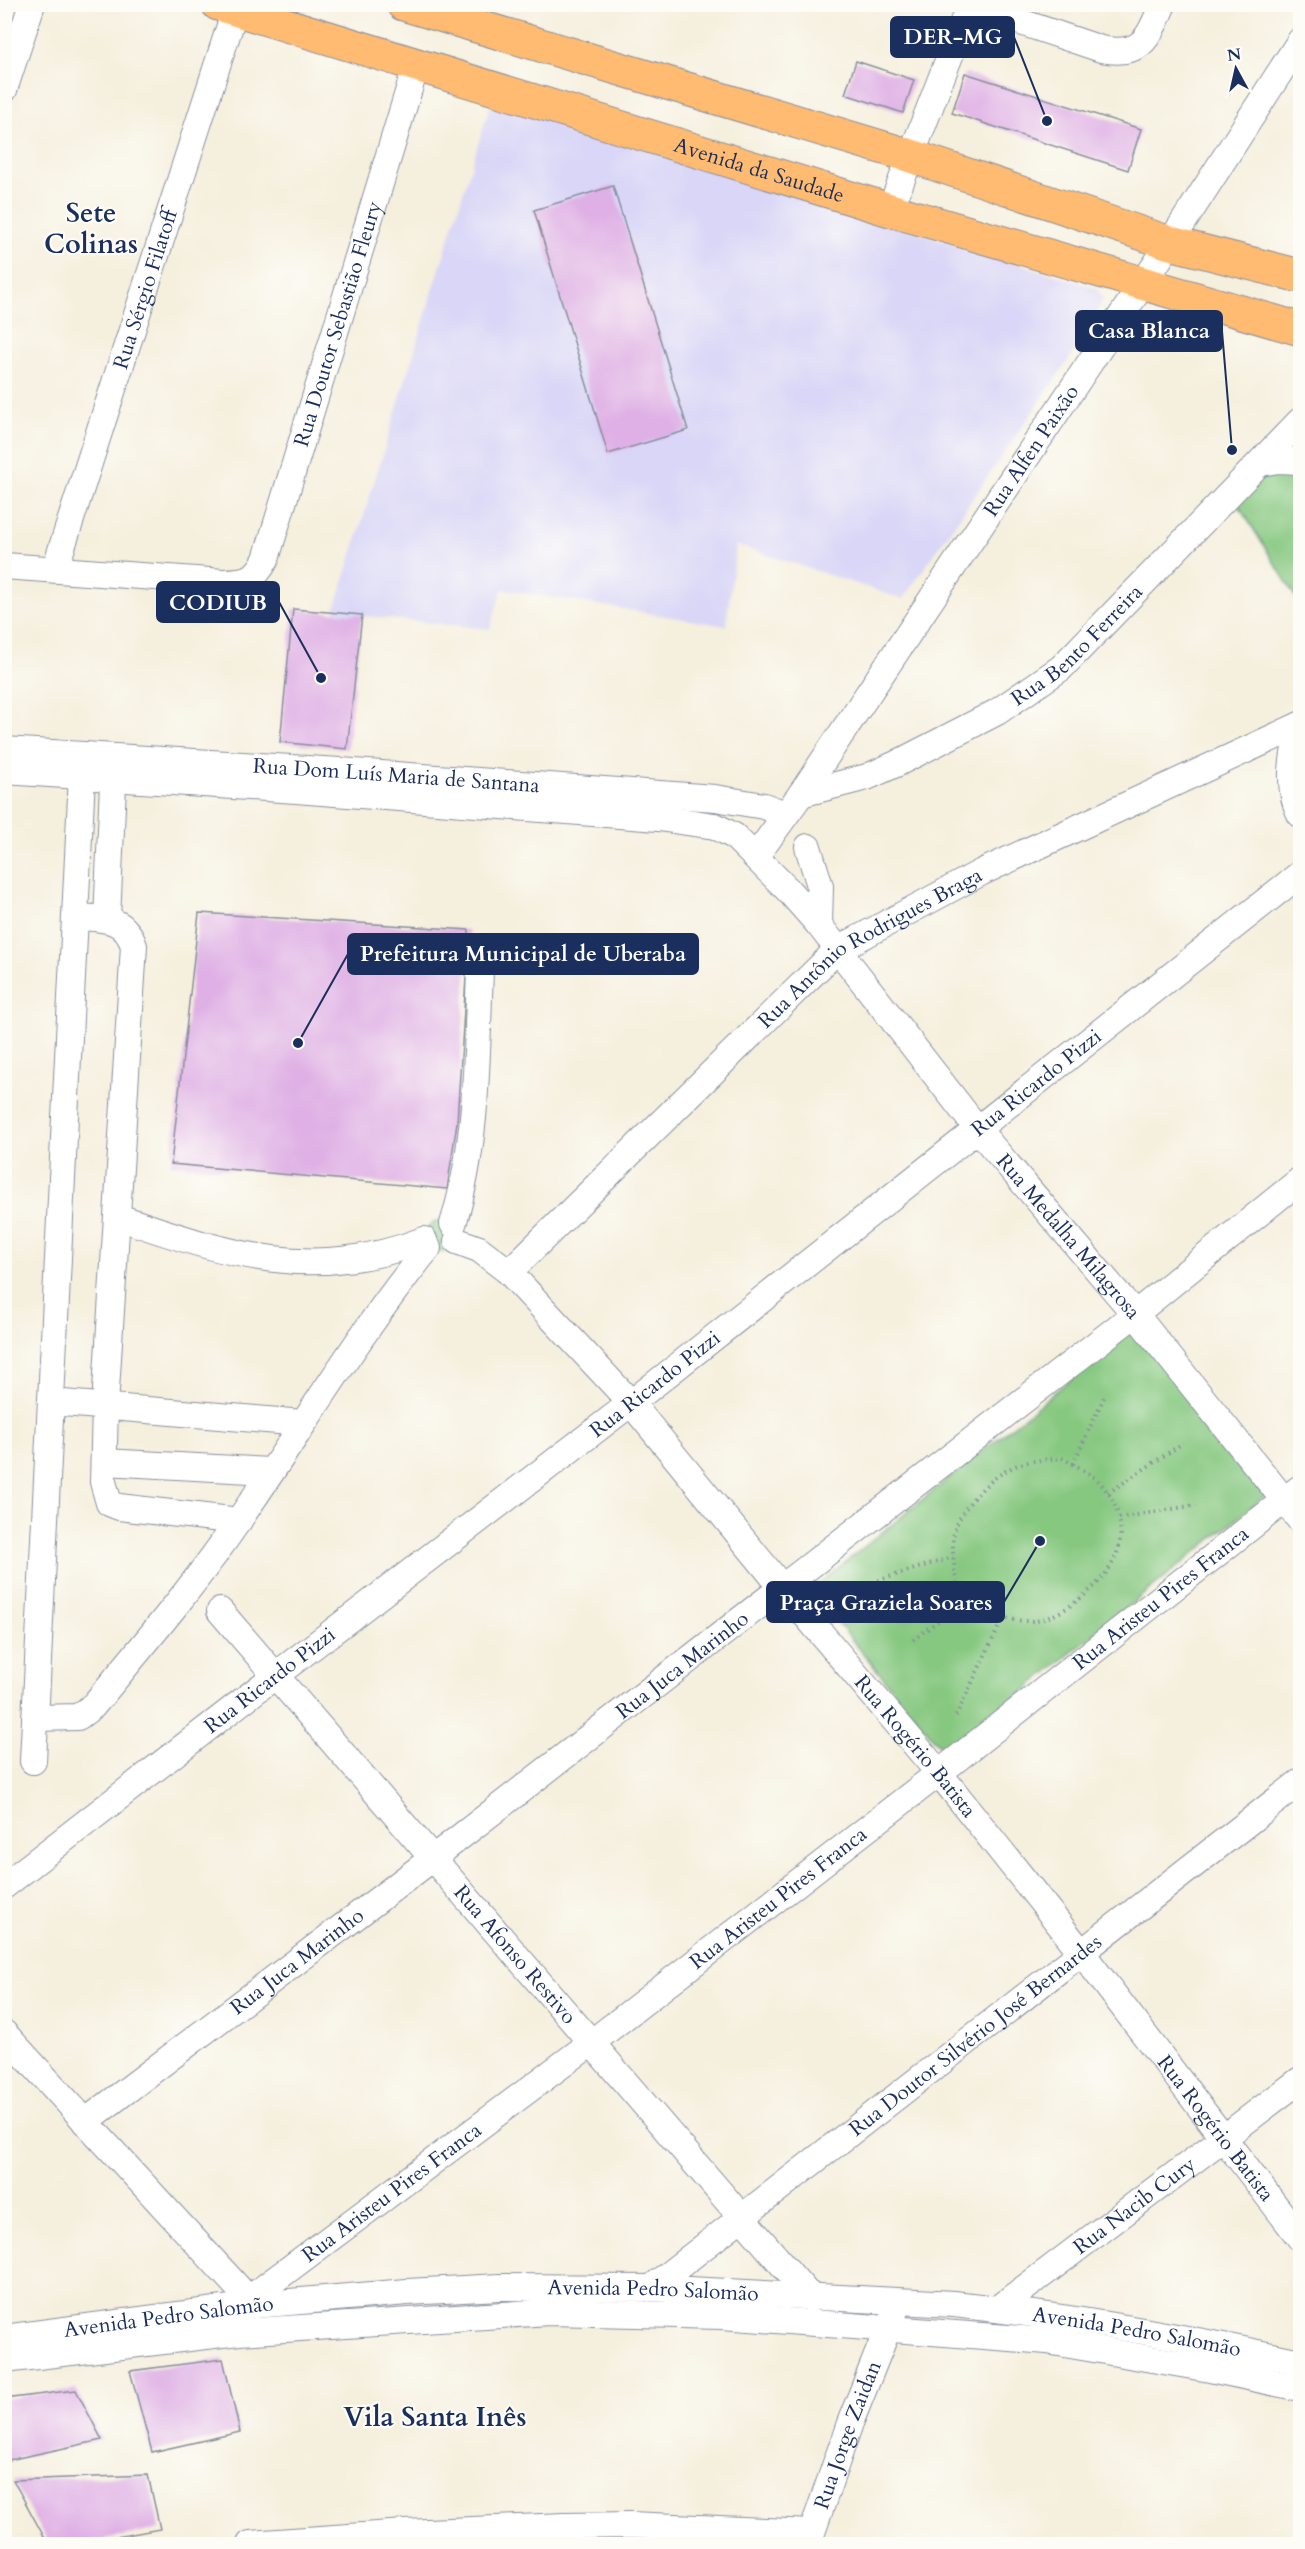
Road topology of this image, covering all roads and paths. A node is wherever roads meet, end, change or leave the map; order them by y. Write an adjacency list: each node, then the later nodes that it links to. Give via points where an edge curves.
1 (32, 4): 8 (street)
2 (403, 4): 9 (main road)
3 (1163, 4): 4 (street, via 1141,44 1131,51 1117,52)
4 (970, 5): 9 (street)
5 (227, 7): 7 (main road, Avenida da Saudade); 19 (street, Rua Sérgio Filatoff)
6 (1300, 41): 11 (street, Rua Alfen Paixão)
7 (416, 66): 10 (main road, Avenida da Saudade); 19 (street, Rua Doutor Sebastião Fleury, via 260,572 252,579 223,582)
8 (4, 90)
9 (911, 156): 10 (street); 11 (main road)
10 (890, 210): 13 (main road, Avenida da Saudade)
11 (1170, 243): 12 (main road); 13 (street, Rua Alfen Paixão)
12 (1300, 276)
13 (1142, 284): 14 (main road, Avenida da Saudade); 25 (street, Rua Alfen Paixão)
14 (1300, 329)
15 (1300, 421): 17 (street, Rua Bento Ferreira)
16 (1300, 461): 17 (street)
17 (1262, 463): 25 (street, Rua Bento Ferreira, via 1061,668 997,712 896,764 867,777)
18 (4, 566): 19 (street)
19 (55, 569)
20 (1300, 725): 26 (street, Rua Antônio Rodrigues Braga, via 1292,773); 35 (street, Rua Antônio Rodrigues Braga, via 982,872)
21 (4, 750): 22 (street, Rua Dom Luís Maria de Santana)
22 (83, 766): 23 (street, Rua Dom Luís Maria de Santana); 24 (street, Rua Dom Luís Maria de Santana); 31 (street)
23 (114, 768): 27 (street, Rua Dom Luís Maria de Santana, via 340,771 714,798 755,804); 29 (street, Rua Dom Luís Maria de Santana, via 296,790 689,821 725,831); 32 (street)
24 (4, 771)
25 (801, 794): 27 (street, Rua Alfen Paixão)
26 (1298, 808)
27 (785, 814): 29 (street, Rua Alfen Paixão)
28 (808, 846): 33 (street, via 820,886)
29 (756, 856): 33 (street, Rua Dom Luís Maria de Santana)
30 (1300, 874): 36 (street, Rua Ricardo Pizzi)
31 (75, 917): 32 (street); 44 (street)
32 (107, 919): 38 (street, via 130,933 134,946)
33 (819, 925): 35 (street, Rua Medalha Milagrosa)
34 (481, 949): 39 (street, via 469,1156)
35 (837, 950): 36 (street, Rua Medalha Milagrosa); 41 (street, Rua Antônio Rodrigues Braga)
36 (979, 1131): 42 (street, Rua Medalha Milagrosa); 45 (street, Rua Ricardo Pizzi)
37 (1300, 1180): 42 (street, Rua Juca Marinho)
38 (118, 1217): 40 (street, via 198,1244 301,1263 353,1260); 46 (street)
39 (455, 1233): 40 (street, via 445,1220 436,1220 424,1231); 41 (street, Rua Rogério Batista)
40 (426, 1244): 47 (street)
41 (509, 1272): 45 (street, Rua Rogério Batista)
42 (1135, 1314): 53 (street, Rua Medalha Milagrosa); 58 (street, Rua Juca Marinho)
43 (1104, 1395): 50 (path)
44 (51, 1402): 46 (street); 66 (street)
45 (632, 1403): 58 (street, Rua Rogério Batista); 64 (street, Rua Ricardo Pizzi)
46 (105, 1406): 47 (street); 49 (street)
47 (303, 1423): 51 (street)
48 (1183, 1443): 52 (path)
49 (104, 1462): 51 (street); 56 (street, via 105,1494 110,1503 119,1507)
50 (1073, 1464): 52 (path, via 1088,1472); 57 (path, via 1062,1458 1035,1460 1012,1467 989,1484 969,1504 956,1527)
51 (270, 1471): 56 (street)
52 (1108, 1493): 55 (path)
53 (1295, 1503): 68 (street, Rua Aristeu Pires Franca)
54 (1196, 1505): 55 (path)
55 (1119, 1518): 62 (path, via 1118,1554 1107,1574 1091,1590 1066,1610 1037,1621)
56 (239, 1521): 66 (street, via 181,1599 86,1713 68,1719)
57 (953, 1557): 59 (path); 60 (path, via 958,1588)
58 (781, 1586): 68 (street, Rua Rogério Batista); 70 (street, Rua Juca Marinho)
59 (861, 1586)
60 (968, 1598): 62 (path, via 978,1610); 63 (path)
61 (220, 1611): 64 (street, Rua Afonso Restivo)
62 (1003, 1618): 65 (path)
63 (914, 1640)
64 (276, 1675): 70 (street, Rua Afonso Restivo); 71 (street, Rua Ricardo Pizzi)
65 (956, 1716)
66 (35, 1718): 67 (street)
67 (33, 1761)
68 (939, 1773): 72 (street, Rua Rogério Batista); 74 (street, Rua Aristeu Pires Franca)
69 (1300, 1782): 72 (street, Rua Doutor Silvério José Bernardes)
70 (433, 1858): 74 (street, Rua Afonso Restivo); 76 (street, Rua Juca Marinho)
71 (4, 1887)
72 (1082, 1953): 77 (street, Rua Rogério Batista); 78 (street, Rua Doutor Silvério José Bernardes)
73 (4, 2033): 76 (street)
74 (591, 2043): 78 (street, Rua Afonso Restivo); 83 (street, Rua Aristeu Pires Franca)
75 (1300, 2080): 77 (street, Rua Nacib Cury)
76 (85, 2122): 83 (street)
77 (1225, 2138): 79 (street, Rua Rogério Batista); 84 (street, Rua Nacib Cury)
78 (741, 2219): 80 (street, Rua Doutor Silvério José Bernardes); 81 (street, Rua Afonso Restivo)
79 (1300, 2238)
80 (651, 2288): 81 (street, Avenida Pedro Salomão); 83 (street, Avenida Pedro Salomão, via 500,2287)
81 (811, 2298): 82 (street, Avenida Pedro Salomão)
82 (899, 2301): 84 (street, Avenida Pedro Salomão); 85 (street, Rua Jorge Zaidan)
83 (251, 2302): 86 (street, Avenida Pedro Salomão)
84 (997, 2309): 88 (street, Avenida Pedro Salomão, via 1100,2323)
85 (888, 2327): 87 (street, Avenida Pedro Salomão, via 722,2316 549,2312 239,2332); 89 (street, Avenida Pedro Salomão, via 1047,2340); 91 (street, Rua Jorge Zaidan)
86 (4, 2338)
87 (4, 2360)
88 (1300, 2362)
89 (1300, 2388)
90 (564, 2526): 91 (street, via 630,2525); 92 (street); 93 (street)
91 (810, 2539)
92 (250, 2544)
93 (535, 2544)

